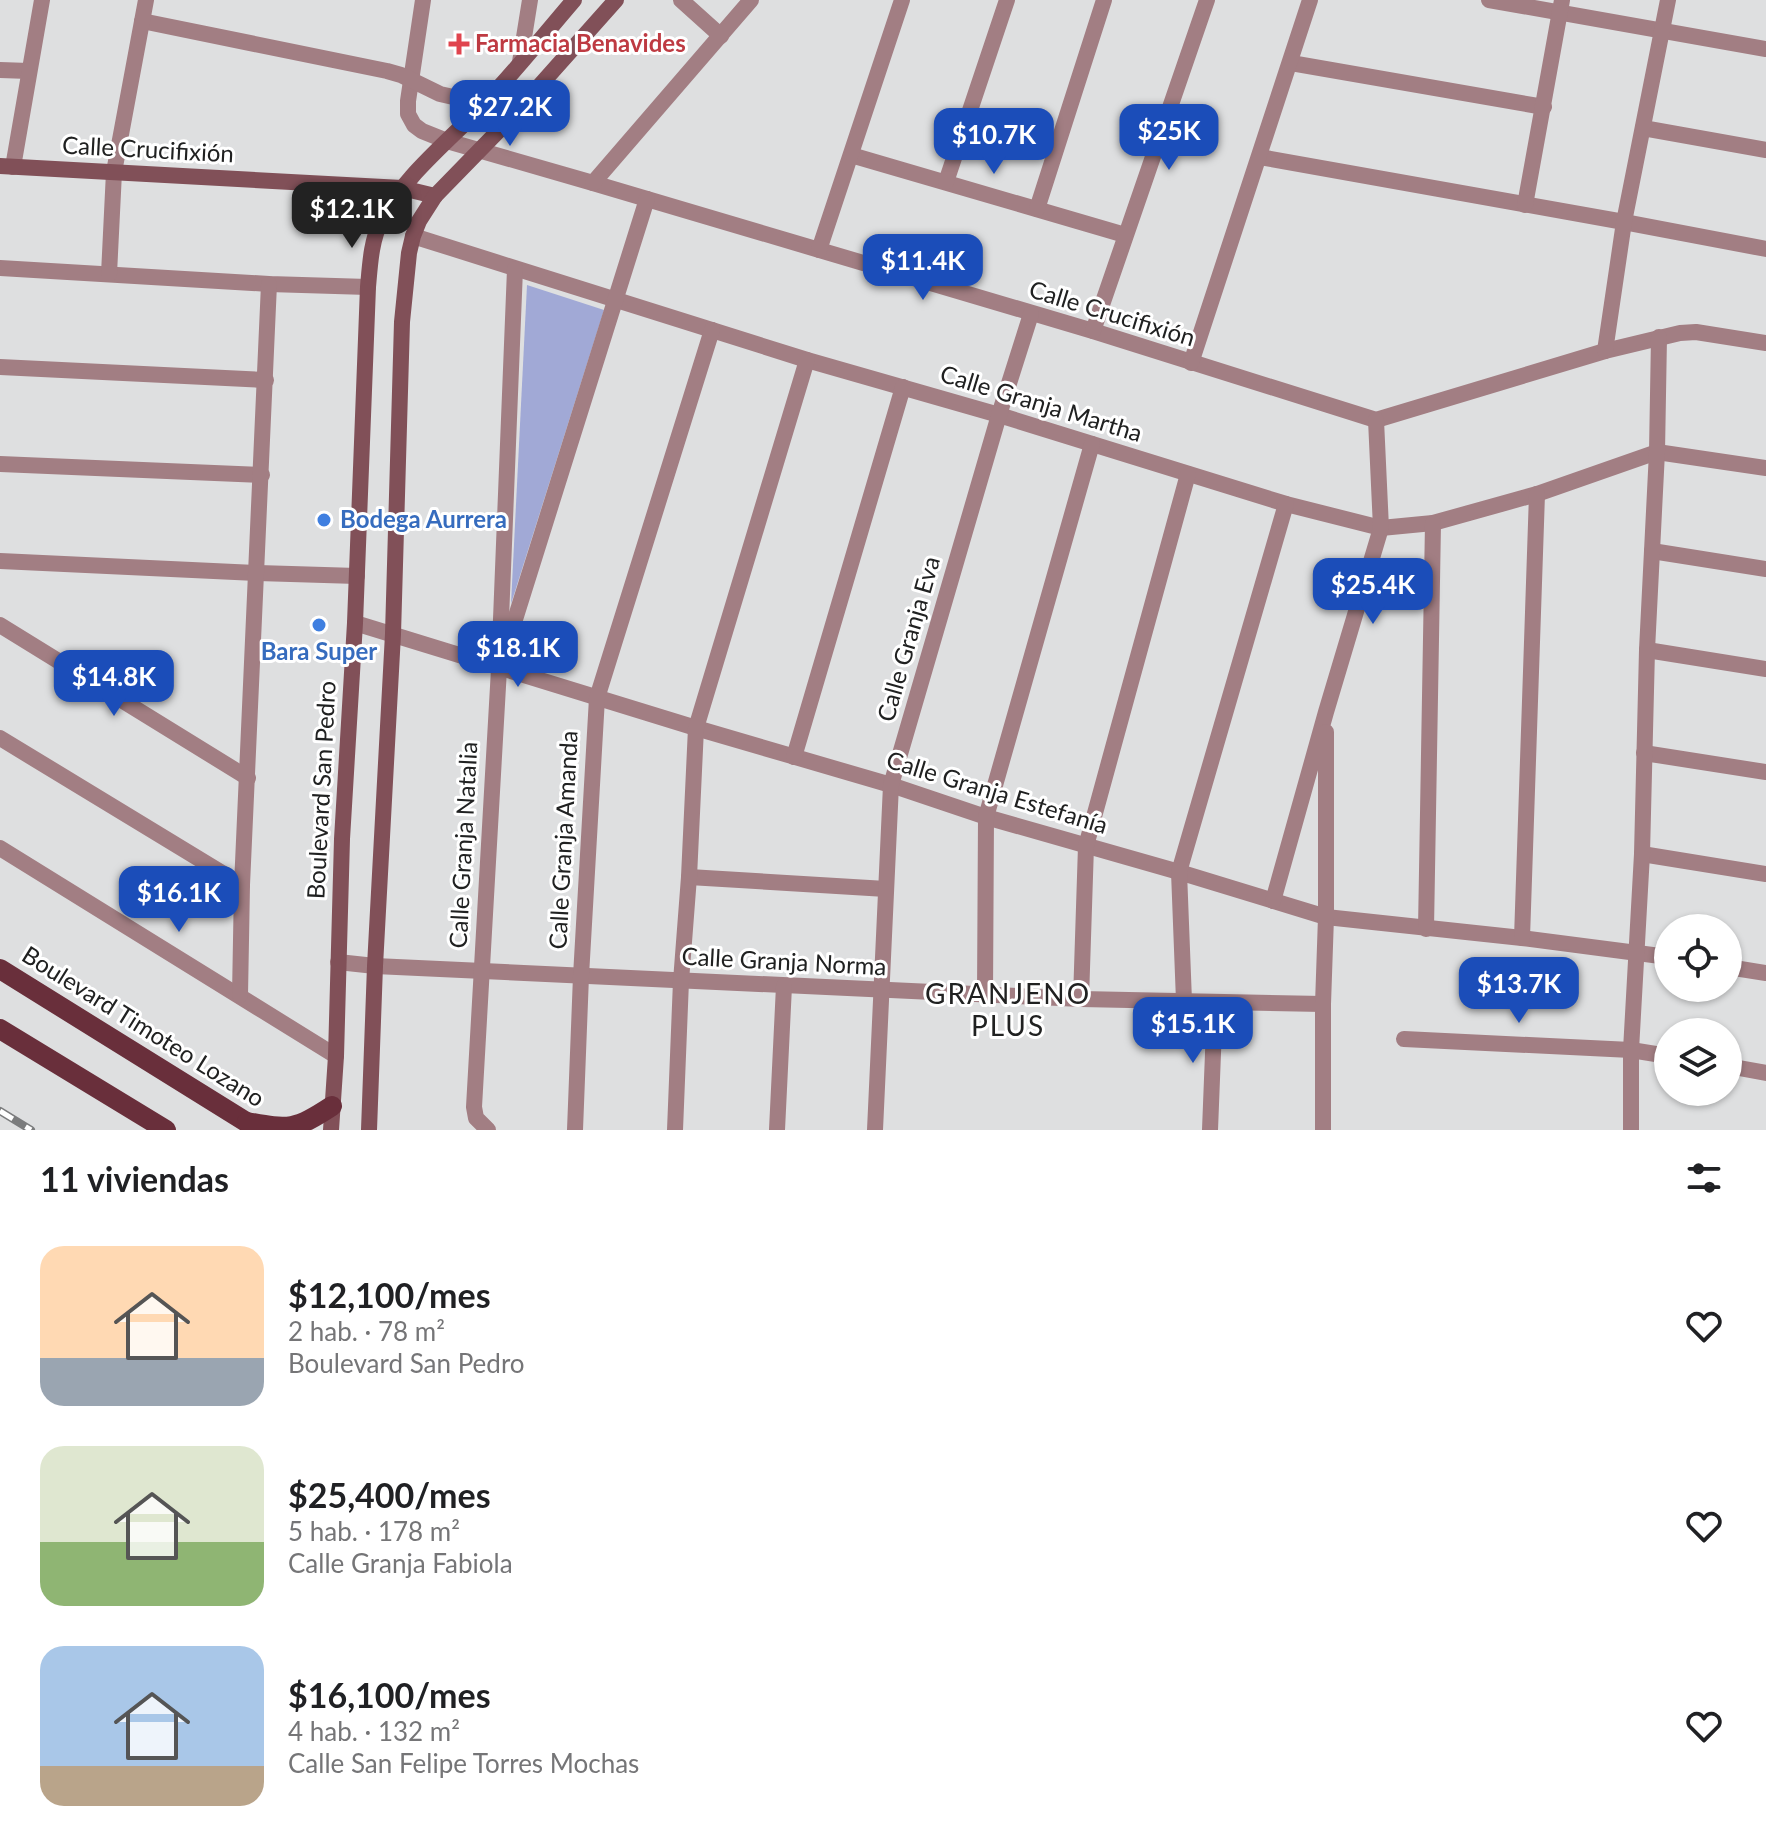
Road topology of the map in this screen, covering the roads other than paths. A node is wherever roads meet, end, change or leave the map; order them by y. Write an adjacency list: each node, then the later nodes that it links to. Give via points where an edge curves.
1 (42, 0): 24 (street)
2 (146, 0): 17 (street)
3 (423, 0): 25 (street)
4 (530, 0): 21 (street)
5 (574, 0): 21 (street, Boulevard San Pedro)
6 (616, 0): 30 (street)
7 (681, 0): 19 (street)
8 (751, 0): 19 (street)
9 (902, 0): 32 (street)
10 (1007, 0): 36 (street)
11 (1104, 0): 42 (street)
12 (1207, 0): 44 (street)
13 (1310, 0): 22 (street)
14 (1489, 0): 16 (street)
15 (1668, 0): 18 (street)
16 (1561, 6): 18 (street); 27 (street)
17 (142, 21): 25 (street); 35 (street)
18 (1662, 31): 20 (street); 28 (street)
19 (721, 36): 37 (street)
20 (1766, 49)
21 (520, 62): 26 (street, Boulevard San Pedro)
22 (1291, 63): 27 (street); 33 (street)
23 (0, 70): 24 (street)
24 (29, 71): 34 (street)
25 (411, 80): 26 (street, via 440,94); 29 (street, Calle Crucifixión, via 408,114 414,125)
26 (484, 104): 29 (street, Boulevard San Pedro)
27 (1544, 107): 41 (street)
28 (1643, 128): 31 (street); 43 (street)
29 (447, 141): 30 (street, Calle Crucifixión); 38 (street, Boulevard San Pedro)
30 (481, 150): 37 (street, Calle Crucifixión); 39 (street)
31 (1766, 150)
32 (851, 155): 36 (street); 47 (street)
33 (1260, 157): 41 (street); 61 (street)
34 (6, 166): 35 (street, Calle Crucifixión)
35 (114, 172): 38 (street, Calle Crucifixión); 50 (street)
36 (946, 182): 42 (street)
37 (593, 183): 40 (street, Calle Crucifixión)
38 (402, 188): 39 (street, Calle Crucifixión); 52 (street, Boulevard San Pedro, via 379,223)
39 (435, 196): 45 (street)
40 (647, 199): 47 (street, Calle Crucifixión); 53 (street)
41 (1525, 205): 43 (street)
42 (1037, 209): 44 (street)
43 (1624, 222): 46 (street); 59 (street)
44 (1125, 235): 56 (street)
45 (413, 236): 49 (street, Calle Granja Martha); 84 (street, via 402,322)
46 (1766, 249)
47 (819, 250): 54 (street, Calle Crucifixión)
48 (0, 268): 50 (street)
49 (515, 269): 53 (street, Calle Granja Martha); 86 (street, Calle Granja Natalia)
50 (109, 274): 51 (street)
51 (269, 284): 52 (street); 63 (street)
52 (368, 287): 81 (street, Boulevard San Pedro)
53 (616, 299): 55 (street, Calle Granja Martha); 86 (street)
54 (1031, 314): 56 (street, Calle Crucifixión); 65 (street, Calle Granja Eva)
55 (712, 330): 60 (street, Calle Granja Martha); 88 (street, Calle Granja Amanda)
56 (1093, 331): 61 (street, Calle Crucifixión)
57 (1659, 337): 58 (street, via 1696,332); 59 (street); 68 (street)
58 (1766, 343)
59 (1605, 351): 66 (street)
60 (807, 360): 64 (street, Calle Granja Martha); 90 (street)
61 (1191, 363): 66 (street, Calle Crucifixión)
62 (0, 367): 63 (street)
63 (266, 380): 72 (street)
64 (903, 387): 65 (street, Calle Granja Martha); 93 (street)
65 (999, 415): 67 (street, Calle Granja Martha); 96 (street, Calle Granja Eva)
66 (1376, 420): 76 (street)
67 (1092, 444): 71 (street, Calle Granja Martha); 97 (street)
68 (1657, 452): 70 (street); 73 (street, Calle Granja Martha); 77 (street)
69 (0, 464): 72 (street)
70 (1766, 468)
71 (1188, 474): 74 (street, Calle Granja Martha); 98 (street)
72 (262, 475): 80 (street)
73 (1537, 494): 75 (street, Calle Granja Martha); 109 (street)
74 (1286, 504): 76 (street, Calle Granja Martha); 101 (street)
75 (1433, 523): 76 (street, Calle Granja Martha); 108 (street)
76 (1381, 528): 89 (street)
77 (1652, 551): 79 (street); 85 (street)
78 (0, 561): 80 (street)
79 (1766, 569)
80 (258, 573): 81 (street); 95 (street)
81 (357, 576): 82 (street, Boulevard San Pedro)
82 (355, 623): 84 (street, Calle Granja Estefanía); 112 (street, Boulevard San Pedro)
83 (0, 625): 95 (street)
84 (393, 634): 86 (street, Calle Granja Estefanía); 113 (street)
85 (1647, 650): 87 (street); 92 (street)
86 (499, 669): 88 (street, Calle Granja Estefanía); 116 (street, Calle Granja Natalia)
87 (1766, 669)
88 (597, 698): 90 (street, Calle Granja Estefanía); 118 (street, Calle Granja Amanda)
89 (1326, 712): 106 (street); 107 (street)
90 (696, 728): 93 (street, Calle Granja Estefanía); 103 (street)
91 (0, 738): 104 (street)
92 (1644, 753): 94 (street); 100 (street)
93 (794, 757): 96 (street, Calle Granja Estefanía)
94 (1766, 772)
95 (248, 778): 104 (street)
96 (891, 785): 97 (street, Calle Granja Estefanía); 105 (street, Calle Granja Eva)
97 (986, 817): 98 (street, Calle Granja Estefanía); 122 (street)
98 (1086, 846): 101 (street, Calle Granja Estefanía); 124 (street)
99 (0, 848): 123 (street)
100 (1642, 854): 102 (street); 110 (street)
101 (1179, 872): 106 (street, Calle Granja Estefanía); 125 (street)
102 (1766, 874)
103 (689, 877): 105 (street); 119 (street)
104 (242, 885): 123 (street)
105 (886, 889): 121 (street, Calle Granja Eva)
106 (1273, 901): 107 (street, Calle Granja Estefanía)
107 (1326, 917): 108 (street, Calle Granja Estefanía); 127 (street)
108 (1426, 929): 109 (street, Calle Granja Estefanía)
109 (1522, 938): 110 (street, Calle Granja Estefanía)
110 (1638, 952): 111 (street, Calle Granja Estefanía); 130 (street)
111 (1654, 955)
112 (338, 962): 113 (street, Calle Granja Norma); 132 (street, Boulevard San Pedro)
113 (375, 966): 116 (street, Calle Granja Norma); 139 (street)
114 (0, 969): 136 (main road, Boulevard Timoteo Lozano)
115 (1742, 969): 117 (street)
116 (481, 970): 118 (street, Calle Granja Norma); 140 (street, Calle Granja Natalia, via 474,1107 476,1118)
117 (1766, 973)
118 (581, 976): 119 (street, Calle Granja Norma); 141 (street, Calle Granja Amanda)
119 (681, 981): 120 (street, Calle Granja Norma); 142 (street)
120 (784, 986): 121 (street, Calle Granja Norma); 143 (street)
121 (882, 990): 122 (street, Calle Granja Norma); 144 (street, Calle Granja Eva)
122 (985, 994): 124 (street, Calle Granja Norma)
123 (240, 995): 132 (street)
124 (1081, 999): 125 (street, Calle Granja Norma)
125 (1184, 1001): 126 (street, Calle Granja Norma)
126 (1215, 1002): 127 (street, Calle Granja Norma); 145 (street)
127 (1323, 1004): 146 (street)
128 (0, 1029): 137 (main road)
129 (1404, 1039): 130 (street)
130 (1631, 1050): 131 (street); 147 (street)
131 (1654, 1054)
132 (336, 1056): 135 (street, Boulevard San Pedro)
133 (1742, 1069): 134 (street)
134 (1766, 1073)
135 (332, 1106): 136 (main road, via 308,1124 282,1129); 138 (street, Boulevard San Pedro)
136 (253, 1126)
137 (166, 1130)
138 (331, 1130)
139 (369, 1130)
140 (488, 1130)
141 (575, 1130)
142 (675, 1130)
143 (777, 1130)
144 (875, 1130)
145 (1210, 1130)
146 (1323, 1130)
147 (1631, 1130)

